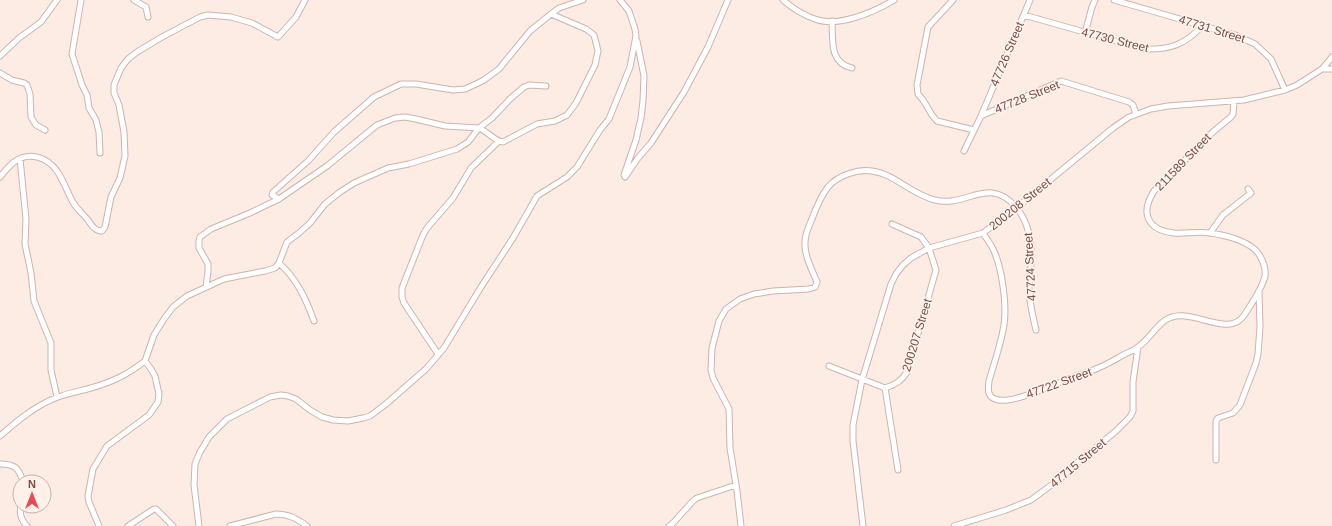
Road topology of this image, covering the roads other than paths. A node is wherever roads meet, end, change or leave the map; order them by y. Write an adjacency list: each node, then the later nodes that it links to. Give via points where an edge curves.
1 (57, 0): 21 (street, via 41,22)
2 (81, 0): 37 (street, via 72,54 88,95 89,108 96,120)
3 (134, 0): 16 (street, via 146,7)
4 (304, 0): 38 (street, via 296,17 278,37 252,23 231,17 204,16 162,37 124,63 114,85 114,94 119,105 124,132 125,156 102,231 96,230 74,204 58,171 50,162 37,156)
5 (583, 0): 14 (street, via 559,8)
6 (620, 0): 20 (street, via 629,11)
7 (728, 0): 20 (street, via 708,47 684,92 625,178 641,118 645,81)
8 (783, 0): 17 (street, via 815,20)
9 (894, 0): 17 (street, via 857,17)
10 (953, 0): 34 (street, via 928,27 917,84 918,94 937,121)
11 (1030, 0): 15 (street, 47726 Street)
12 (1095, 0): 19 (street)
13 (1114, 0): 18 (street, 47731 Street)
14 (551, 14): 35 (street, via 594,35 598,58 576,103 567,115 555,121 537,124); 41 (street, via 530,31 499,69 476,84 465,89 453,90 401,84 374,97 273,192 272,195)
15 (1024, 15): 19 (street, 47730 Street); 31 (street, 47726 Street)
16 (148, 17)
17 (832, 21): 23 (street, via 835,57 844,66)
18 (1202, 26): 19 (street, 47730 Street, via 1186,41 1164,49 1144,49); 28 (street, 47731 Street, via 1235,35 1255,44 1271,59)
19 (1085, 33)
20 (636, 36): 53 (street, via 630,67 609,119 577,167 537,196)
21 (0, 56)
22 (1332, 57): 24 (street, 200208 Street)
23 (852, 68)
24 (1322, 69): 25 (street); 28 (street, 200208 Street)
25 (1332, 69)
26 (0, 73): 33 (street, via 27,85 31,117 36,125)
27 (546, 86): 32 (street, via 524,87)
28 (1285, 90): 29 (street, 200208 Street)
29 (1234, 100): 30 (street, 200208 Street, via 1168,106); 45 (street, 211589 Street, via 1231,117 1154,191 1147,207 1148,220 1165,231)
30 (1136, 114): 31 (street, 47728 Street, via 1133,104 1129,102 1061,81); 42 (street, 200208 Street, via 1113,128)
31 (981, 116): 34 (street, 47726 Street)
32 (479, 128): 35 (street); 41 (street, via 445,126 404,117 385,121 327,166); 47 (street, via 468,142 457,149 384,170 340,192 287,242)
33 (45, 130)
34 (974, 130): 36 (street, 47726 Street)
35 (499, 142): 53 (street, via 471,168 453,198 423,235 402,288 404,303)
36 (964, 151)
37 (100, 153)
38 (20, 159): 39 (street); 58 (street, via 26,219 25,244 34,300 51,343 51,370)
39 (0, 178)
40 (1248, 189): 45 (street, via 1251,193 1223,215)
41 (279, 198): 48 (street, via 211,229 200,237 199,248 208,264)
42 (1016, 208): 44 (street, 200208 Street); 51 (street, 47724 Street, via 1029,231 1031,243 1029,289); 64 (street, 47724 Street, via 1007,198 996,192 949,201 934,200 882,173 873,171 843,176 828,186 806,236 805,251 817,282 815,287 754,294 740,299 726,309 719,321 712,348 711,370 730,409 730,448)
43 (892, 224): 46 (street, via 921,237)
44 (983, 233): 46 (street, 200208 Street); 52 (street, 47722 Street, via 996,258 1005,308 1004,326 989,381 990,396 1008,400 1028,395 1098,369)
45 (1210, 233): 49 (street, 211589 Street, via 1244,242 1258,252 1265,270)
46 (929, 248): 56 (street, 200208 Street, via 911,258 896,274); 57 (street, 200207 Street, via 935,274 907,372 898,383)
47 (279, 262): 48 (street, via 271,270 224,279); 50 (street, via 301,289)
48 (206, 287): 54 (street, via 173,306 154,335)
49 (1260, 289): 52 (street, 47722 Street, via 1244,316 1231,324 1218,324 1178,315 1163,321); 60 (street, via 1258,354 1240,405 1233,413 1216,421)
50 (314, 321)
51 (1036, 330)
52 (1138, 347): 76 (street, 47715 Street, via 1133,382 1133,411 1130,417 1061,478 1031,500)
53 (438, 354): 70 (street, via 426,369 370,416 348,421 333,420 322,417 296,399 281,395 270,397 227,419 209,437 195,464 194,484)
54 (145, 361): 58 (street, via 111,382); 67 (street, via 155,376 158,402 150,415 107,446 93,469 88,496)
55 (829, 366): 56 (street)
56 (862, 380): 57 (street); 75 (street, 200208 Street, via 855,410 853,441)
57 (885, 388): 62 (street)
58 (57, 397): 59 (street, via 42,404)
59 (0, 436)
60 (1216, 460)
61 (0, 464): 63 (street, via 15,467)
62 (898, 470)
63 (20, 474)
64 (736, 486): 73 (street, via 697,498); 74 (street)
65 (20, 514): 66 (street)
66 (28, 526)
67 (99, 526)
68 (128, 526): 69 (street, via 155,509)
69 (173, 526)
70 (199, 526)
71 (230, 526): 72 (street, via 276,514 295,518)
72 (307, 526)
73 (670, 526)
74 (741, 526)
75 (864, 526)
76 (954, 526)

